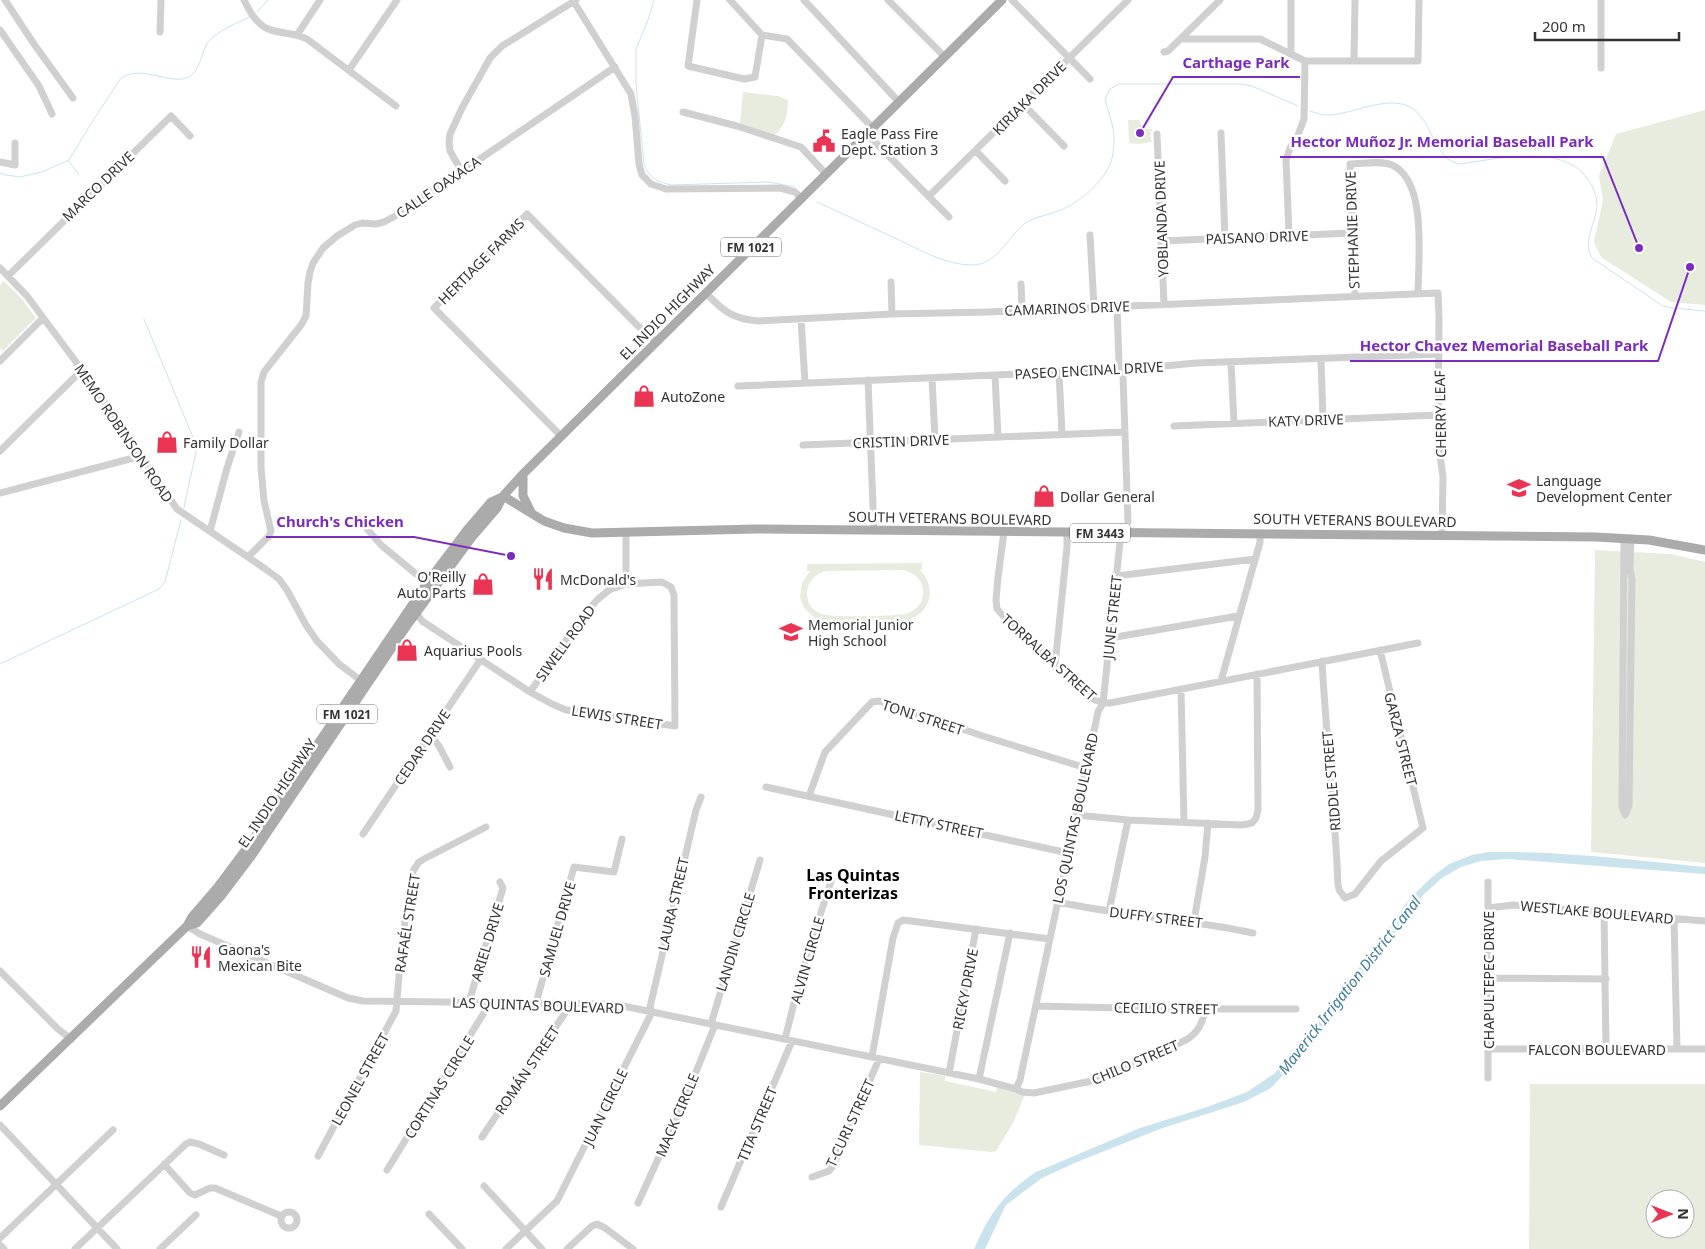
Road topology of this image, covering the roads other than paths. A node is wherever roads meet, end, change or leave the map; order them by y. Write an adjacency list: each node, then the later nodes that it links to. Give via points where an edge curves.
1 (6, 0): 34 (street)
2 (161, 0): 20 (street)
3 (244, 0): 21 (street, via 266,28)
4 (320, 0): 21 (street)
5 (397, 0): 32 (street)
6 (697, 0): 22 (street, via 688,66 744,79 755,77)
7 (730, 0): 22 (street)
8 (804, 0): 35 (street)
9 (888, 0): 26 (street)
10 (1002, 0): 26 (main road, EL INDIO HIGHWAY / FM 1021)
11 (1012, 0): 27 (street)
12 (1128, 0): 27 (street, KIRIAKA DRIVE)
13 (1220, 0): 23 (street)
14 (1291, 0): 25 (street)
15 (1355, 0): 29 (street)
16 (1419, 0): 29 (street, via 1418,61)
17 (1601, 0): 31 (street)
18 (575, 1): 30 (street); 48 (street, via 502,46 490,58 450,134 450,151)
19 (0, 30): 39 (street, via 39,86)
20 (160, 32)
21 (297, 35): 32 (street)
22 (762, 35): 40 (street, via 787,39)
23 (1181, 39): 24 (street); 25 (street, via 1260,39)
24 (1164, 52)
25 (1290, 54): 28 (street)
26 (944, 56): 35 (main road, EL INDIO HIGHWAY / FM 1021)
27 (1069, 58): 33 (street); 36 (street, KIRIAKA DRIVE)
28 (1305, 61): 29 (street); 55 (street, via 1304,119 1286,160)
29 (1354, 61)
30 (615, 67): 48 (street, CALLE OAXACA); 52 (street, via 631,94 639,164 642,175 651,184 666,189 780,188 795,192)
31 (1601, 68)
32 (349, 70): 37 (street)
33 (1090, 79)
34 (73, 98)
35 (899, 102): 40 (main road, EL INDIO HIGHWAY / FM 1021)
36 (1023, 104): 45 (street); 46 (street, KIRIAKA DRIVE)
37 (396, 106)
38 (683, 112): 49 (street, via 800,147)
39 (52, 114)
40 (870, 131): 49 (main road, EL INDIO HIGHWAY / FM 1021); 51 (street)
41 (1221, 133): 57 (street)
42 (1157, 134): 58 (street, YOBLANDA DRIVE)
43 (190, 136): 60 (street, MARCO DRIVE, via 171,116)
44 (15, 143): 47 (street, via 15,165)
45 (1064, 146)
46 (976, 150): 50 (street); 51 (street, KIRIAKA DRIVE)
47 (0, 162)
48 (462, 172): 116 (street, CALLE OAXACA, via 389,220 376,224 362,223 343,232 323,248 313,263 306,316 262,377 261,468 271,531)
49 (826, 174): 52 (main road, EL INDIO HIGHWAY / FM 1021)
50 (1004, 181)
51 (929, 196): 53 (street)
52 (801, 198): 63 (main road, EL INDIO HIGHWAY / FM 1021)
53 (949, 217)
54 (1352, 233): 55 (street, PAISANO DRIVE); 65 (street, STEPHANIE DRIVE, via 1350,164 1393,165 1407,179 1418,208); 66 (street, STEPHANIE DRIVE)
55 (1289, 235): 57 (street, PAISANO DRIVE)
56 (1090, 236): 69 (street)
57 (1225, 238): 58 (street, PAISANO DRIVE)
58 (1162, 241): 67 (street, YOBLANDA DRIVE)
59 (0, 268): 60 (street, MEMO ROBINSON ROAD)
60 (8, 276): 72 (street, MEMO ROBINSON ROAD)
61 (891, 282): 71 (street)
62 (1021, 284): 70 (street)
63 (706, 293): 73 (street, CAMARINOS DRIVE, via 726,312 742,319); 74 (main road, EL INDIO HIGHWAY / FM 1021)
64 (1438, 293): 65 (street, CAMARINOS DRIVE); 75 (street, CHERRY LEAF)
65 (1418, 294): 66 (street, CAMARINOS DRIVE)
66 (1355, 296): 67 (street, CAMARINOS DRIVE)
67 (1164, 304): 68 (street, CAMARINOS DRIVE)
68 (1117, 306): 69 (street, CAMARINOS DRIVE); 80 (street, JUNE STREET)
69 (1094, 307): 70 (street, CAMARINOS DRIVE)
70 (1022, 310): 71 (street, CAMARINOS DRIVE)
71 (892, 314): 73 (street, CAMARINOS DRIVE)
72 (43, 318): 77 (street); 79 (street, MEMO ROBINSON ROAD)
73 (801, 319): 85 (street)
74 (656, 342): 94 (main road, EL INDIO HIGHWAY / FM 1021); 94 (street, HERTIAGE FARMS, via 527,214 434,308)
75 (1439, 354): 76 (street, PASEO ENCINAL DRIVE); 87 (street, CHERRY LEAF)
76 (1321, 359): 78 (street, PASEO ENCINAL DRIVE); 88 (street)
77 (0, 361)
78 (1231, 362): 80 (street, PASEO ENCINAL DRIVE); 89 (street)
79 (82, 370): 99 (street); 100 (street, MEMO ROBINSON ROAD)
80 (1120, 370): 81 (street, PASEO ENCINAL DRIVE); 92 (street, JUNE STREET, via 1123,376)
81 (1059, 373): 82 (street, PASEO ENCINAL DRIVE); 93 (street)
82 (995, 375): 83 (street, PASEO ENCINAL DRIVE); 95 (street)
83 (932, 378): 84 (street, PASEO ENCINAL DRIVE); 96 (street)
84 (868, 380): 85 (street, PASEO ENCINAL DRIVE); 97 (street)
85 (805, 383): 86 (street, PASEO ENCINAL DRIVE)
86 (738, 386)
87 (1438, 415): 88 (street, KATY DRIVE); 113 (street, CHERRY LEAF, via 1443,477)
88 (1323, 420): 89 (street, KATY DRIVE)
89 (1234, 423): 90 (street, KATY DRIVE)
90 (1174, 426)
91 (239, 432): 107 (street)
92 (1124, 432): 93 (street, CRISTIN DRIVE); 110 (street, JUNE STREET, via 1128,522)
93 (1062, 434): 95 (street, CRISTIN DRIVE)
94 (562, 436): 101 (main road, EL INDIO HIGHWAY / FM 1021)
95 (998, 437): 96 (street, CRISTIN DRIVE)
96 (935, 439): 97 (street, CRISTIN DRIVE)
97 (871, 442): 98 (street, CRISTIN DRIVE); 106 (street)
98 (804, 445)
99 (0, 451)
100 (141, 456): 102 (street); 107 (street, MEMO ROBINSON ROAD, via 177,509)
101 (523, 474): 103 (main road, EL INDIO HIGHWAY / FM 1021); 104 (main road, via 523,496)
102 (0, 492)
103 (503, 496): 104 (main road, SOUTH VETERANS BOULEVARD / FM 3443); 119 (main road, EL INDIO HIGHWAY / FM 1021, via 491,502); 123 (main road, EL INDIO HIGHWAY / FM 1021, via 497,508)
104 (534, 516): 108 (main road, SOUTH VETERANS BOULEVARD / FM 3443, via 577,531)
105 (357, 517): 119 (street, via 381,545)
106 (874, 531): 108 (main road, SOUTH VETERANS BOULEVARD / FM 3443); 109 (main road, SOUTH VETERANS BOULEVARD / FM 3443)
107 (210, 532): 116 (street, MEMO ROBINSON ROAD)
108 (626, 532): 120 (street)
109 (1004, 532): 111 (main road, SOUTH VETERANS BOULEVARD / FM 3443); 131 (street, TORRALBA STREET, via 997,609 1017,632)
110 (1125, 532): 111 (main road, SOUTH VETERANS BOULEVARD / FM 3443); 112 (main road, SOUTH VETERANS BOULEVARD / FM 3443); 118 (street, JUNE STREET, via 1120,542)
111 (1067, 533): 131 (street)
112 (1260, 533): 113 (main road, SOUTH VETERANS BOULEVARD / FM 3443); 117 (street)
113 (1442, 534): 114 (main road, SOUTH VETERANS BOULEVARD / FM 3443)
114 (1628, 538): 115 (main road, SOUTH VETERANS BOULEVARD / FM 3443); 121 (street); 122 (street)
115 (1705, 550)
116 (248, 557): 134 (street, MEMO ROBINSON ROAD, via 283,584 318,641 339,664)
117 (1255, 559): 118 (street); 124 (street)
118 (1116, 576): 125 (street, JUNE STREET)
119 (427, 583): 123 (main road, EL INDIO HIGHWAY / FM 1021)
120 (626, 584): 136 (street, SIWELL ROAD, via 608,590 597,600); 138 (street, SIWELL ROAD, via 662,582 671,587 674,595)
121 (1624, 603): 122 (street); 130 (street)
122 (1632, 603): 130 (street)
123 (413, 610): 128 (street, LEWIS STREET, via 422,620); 134 (main road, EL INDIO HIGHWAY / FM 1021)
124 (1238, 616): 125 (street); 133 (street)
125 (1110, 638): 137 (street, JUNE STREET)
126 (1418, 643): 127 (street)
127 (1380, 650): 129 (street); 158 (street, GARZA STREET, via 1423,828 1381,861 1355,894)
128 (481, 659): 136 (street, LEWIS STREET); 139 (street, CEDAR DRIVE)
129 (1322, 661): 132 (street); 158 (street, RIDDLE STREET, via 1338,884)
130 (1627, 661): 140 (street)
131 (1055, 665): 137 (street, TORRALBA STREET, via 1092,699)
132 (1257, 674): 133 (street); 149 (street, via 1256,818 1252,824 1242,826)
133 (1221, 681): 135 (street)
134 (364, 683): 166 (main road, EL INDIO HIGHWAY / FM 1021, via 252,855 197,923)
135 (1181, 689): 137 (street); 148 (street)
136 (530, 692): 138 (street, LEWIS STREET, via 566,710)
137 (1103, 703): 142 (street, LOS QUINTAS BOULEVARD, via 1098,712)
138 (675, 726)
139 (430, 734): 141 (street); 151 (street, CEDAR DRIVE)
140 (1626, 765): 140 (street, via 1622,806 1625,815 1629,806)
141 (450, 767)
142 (1086, 768): 144 (street, TONI STREET, via 879,701 872,702 825,752); 146 (street, LOS QUINTAS BOULEVARD)
143 (766, 787): 144 (street, LETTY STREET)
144 (809, 796): 153 (street, LETTY STREET)
145 (700, 797): 182 (street, LAURA STREET, via 654,988)
146 (1080, 815): 147 (street); 153 (street, LOS QUINTAS BOULEVARD)
147 (1128, 820): 148 (street); 161 (street)
148 (1184, 822): 149 (street)
149 (1208, 824): 165 (street)
150 (486, 827): 174 (street, RAFAÉL STREET, via 419,862 413,871)
151 (363, 834)
152 (622, 840): 177 (street, SAMUEL DRIVE, via 614,872 574,867)
153 (1068, 853): 159 (street, LOS QUINTAS BOULEVARD)
154 (760, 860): 183 (street, LANDIN CIRCLE)
155 (831, 881): 185 (street, ALVIN CIRCLE, via 801,975)
156 (500, 882): 175 (street, ARIEL DRIVE, via 503,888)
157 (1488, 882): 160 (street, CHAPULTEPEC DRIVE)
158 (1346, 898)
159 (1058, 902): 161 (street, DUFFY STREET); 170 (street, LOS QUINTAS BOULEVARD)
160 (1488, 908): 162 (street, WESTLAKE BOULEVARD, via 1513,905); 172 (street, CHAPULTEPEC DRIVE)
161 (1109, 911): 165 (street, DUFFY STREET)
162 (1604, 912): 163 (street, WESTLAKE BOULEVARD); 173 (street)
163 (1674, 918): 164 (street, WESTLAKE BOULEVARD); 186 (street)
164 (1705, 921)
165 (1194, 922): 168 (street, DUFFY STREET)
166 (187, 926): 174 (street, LAS QUINTAS BOULEVARD, via 341,996 363,1001); 184 (main road, EL INDIO HIGHWAY / FM 1021)
167 (976, 928): 169 (street, RICKY DRIVE); 190 (street, T-CURI STREET, via 903,920 898,923); 191 (street, RICKY DRIVE)
168 (1253, 933)
169 (1010, 934): 170 (street); 193 (street)
170 (1050, 939): 179 (street, LOS QUINTAS BOULEVARD)
171 (0, 971): 184 (street)
172 (1489, 978): 173 (street); 187 (street, CHAPULTEPEC DRIVE)
173 (1606, 979): 188 (street)
174 (397, 1001): 175 (street, LAS QUINTAS BOULEVARD); 200 (street, LEONEL STREET, via 394,1018)
175 (469, 1002): 176 (street, LAS QUINTAS BOULEVARD)
176 (490, 1003): 177 (street, LAS QUINTAS BOULEVARD); 202 (street, CORTINAS CIRCLE)
177 (536, 1003): 178 (street, LAS QUINTAS BOULEVARD)
178 (571, 1004): 182 (street, LAS QUINTAS BOULEVARD, via 615,1005); 198 (street, ROMÁN STREET)
179 (1036, 1006): 180 (street, CECILIO STREET); 194 (street, LOS QUINTAS BOULEVARD)
180 (1206, 1009): 181 (street, CECILIO STREET); 194 (street, CHILO STREET, via 1194,1035 1109,1076 1034,1093)
181 (1296, 1009)
182 (652, 1012): 183 (street, LAS QUINTAS BOULEVARD); 212 (street, JUAN CIRCLE, via 557,1201)
183 (713, 1025): 185 (street, LAS QUINTAS BOULEVARD); 206 (street, MACK CIRCLE)
184 (71, 1039): 195 (main road, EL INDIO HIGHWAY / FM 1021)
185 (789, 1040): 190 (street, LAS QUINTAS BOULEVARD); 207 (street, TITA STREET)
186 (1677, 1048): 188 (street, FALCON BOULEVARD); 189 (street, FALCON BOULEVARD)
187 (1488, 1049): 188 (street, FALCON BOULEVARD); 192 (street, CHAPULTEPEC DRIVE)
188 (1606, 1049)
189 (1705, 1049)
190 (876, 1058): 191 (street, LAS QUINTAS BOULEVARD); 203 (street, T-CURI STREET, via 833,1166 829,1171)
191 (949, 1073): 193 (street, LAS QUINTAS BOULEVARD)
192 (1488, 1078)
193 (979, 1079): 194 (street, LAS QUINTAS BOULEVARD)
194 (1016, 1089)
195 (0, 1106)
196 (0, 1125): 204 (street)
197 (113, 1130): 204 (street)
198 (482, 1137)
199 (224, 1155): 201 (street, via 190,1142)
200 (318, 1156)
201 (164, 1164): 210 (street, via 195,1196 214,1188); 211 (street)
202 (387, 1170)
203 (812, 1177)
204 (56, 1184): 211 (street); 213 (street)
205 (484, 1186): 212 (street)
206 (638, 1203)
207 (721, 1207)
208 (428, 1214): 219 (street)
209 (196, 1215): 218 (street)
210 (281, 1216)
211 (97, 1228): 216 (street); 217 (street)
212 (525, 1231): 220 (street); 221 (street)
213 (0, 1238)
214 (0, 1245): 215 (street)
215 (4, 1249)
216 (75, 1249)
217 (117, 1249)
218 (160, 1249)
219 (462, 1249)
220 (506, 1249)
221 (542, 1249)
222 (567, 1249): 223 (street, via 598,1224)
223 (633, 1249)

